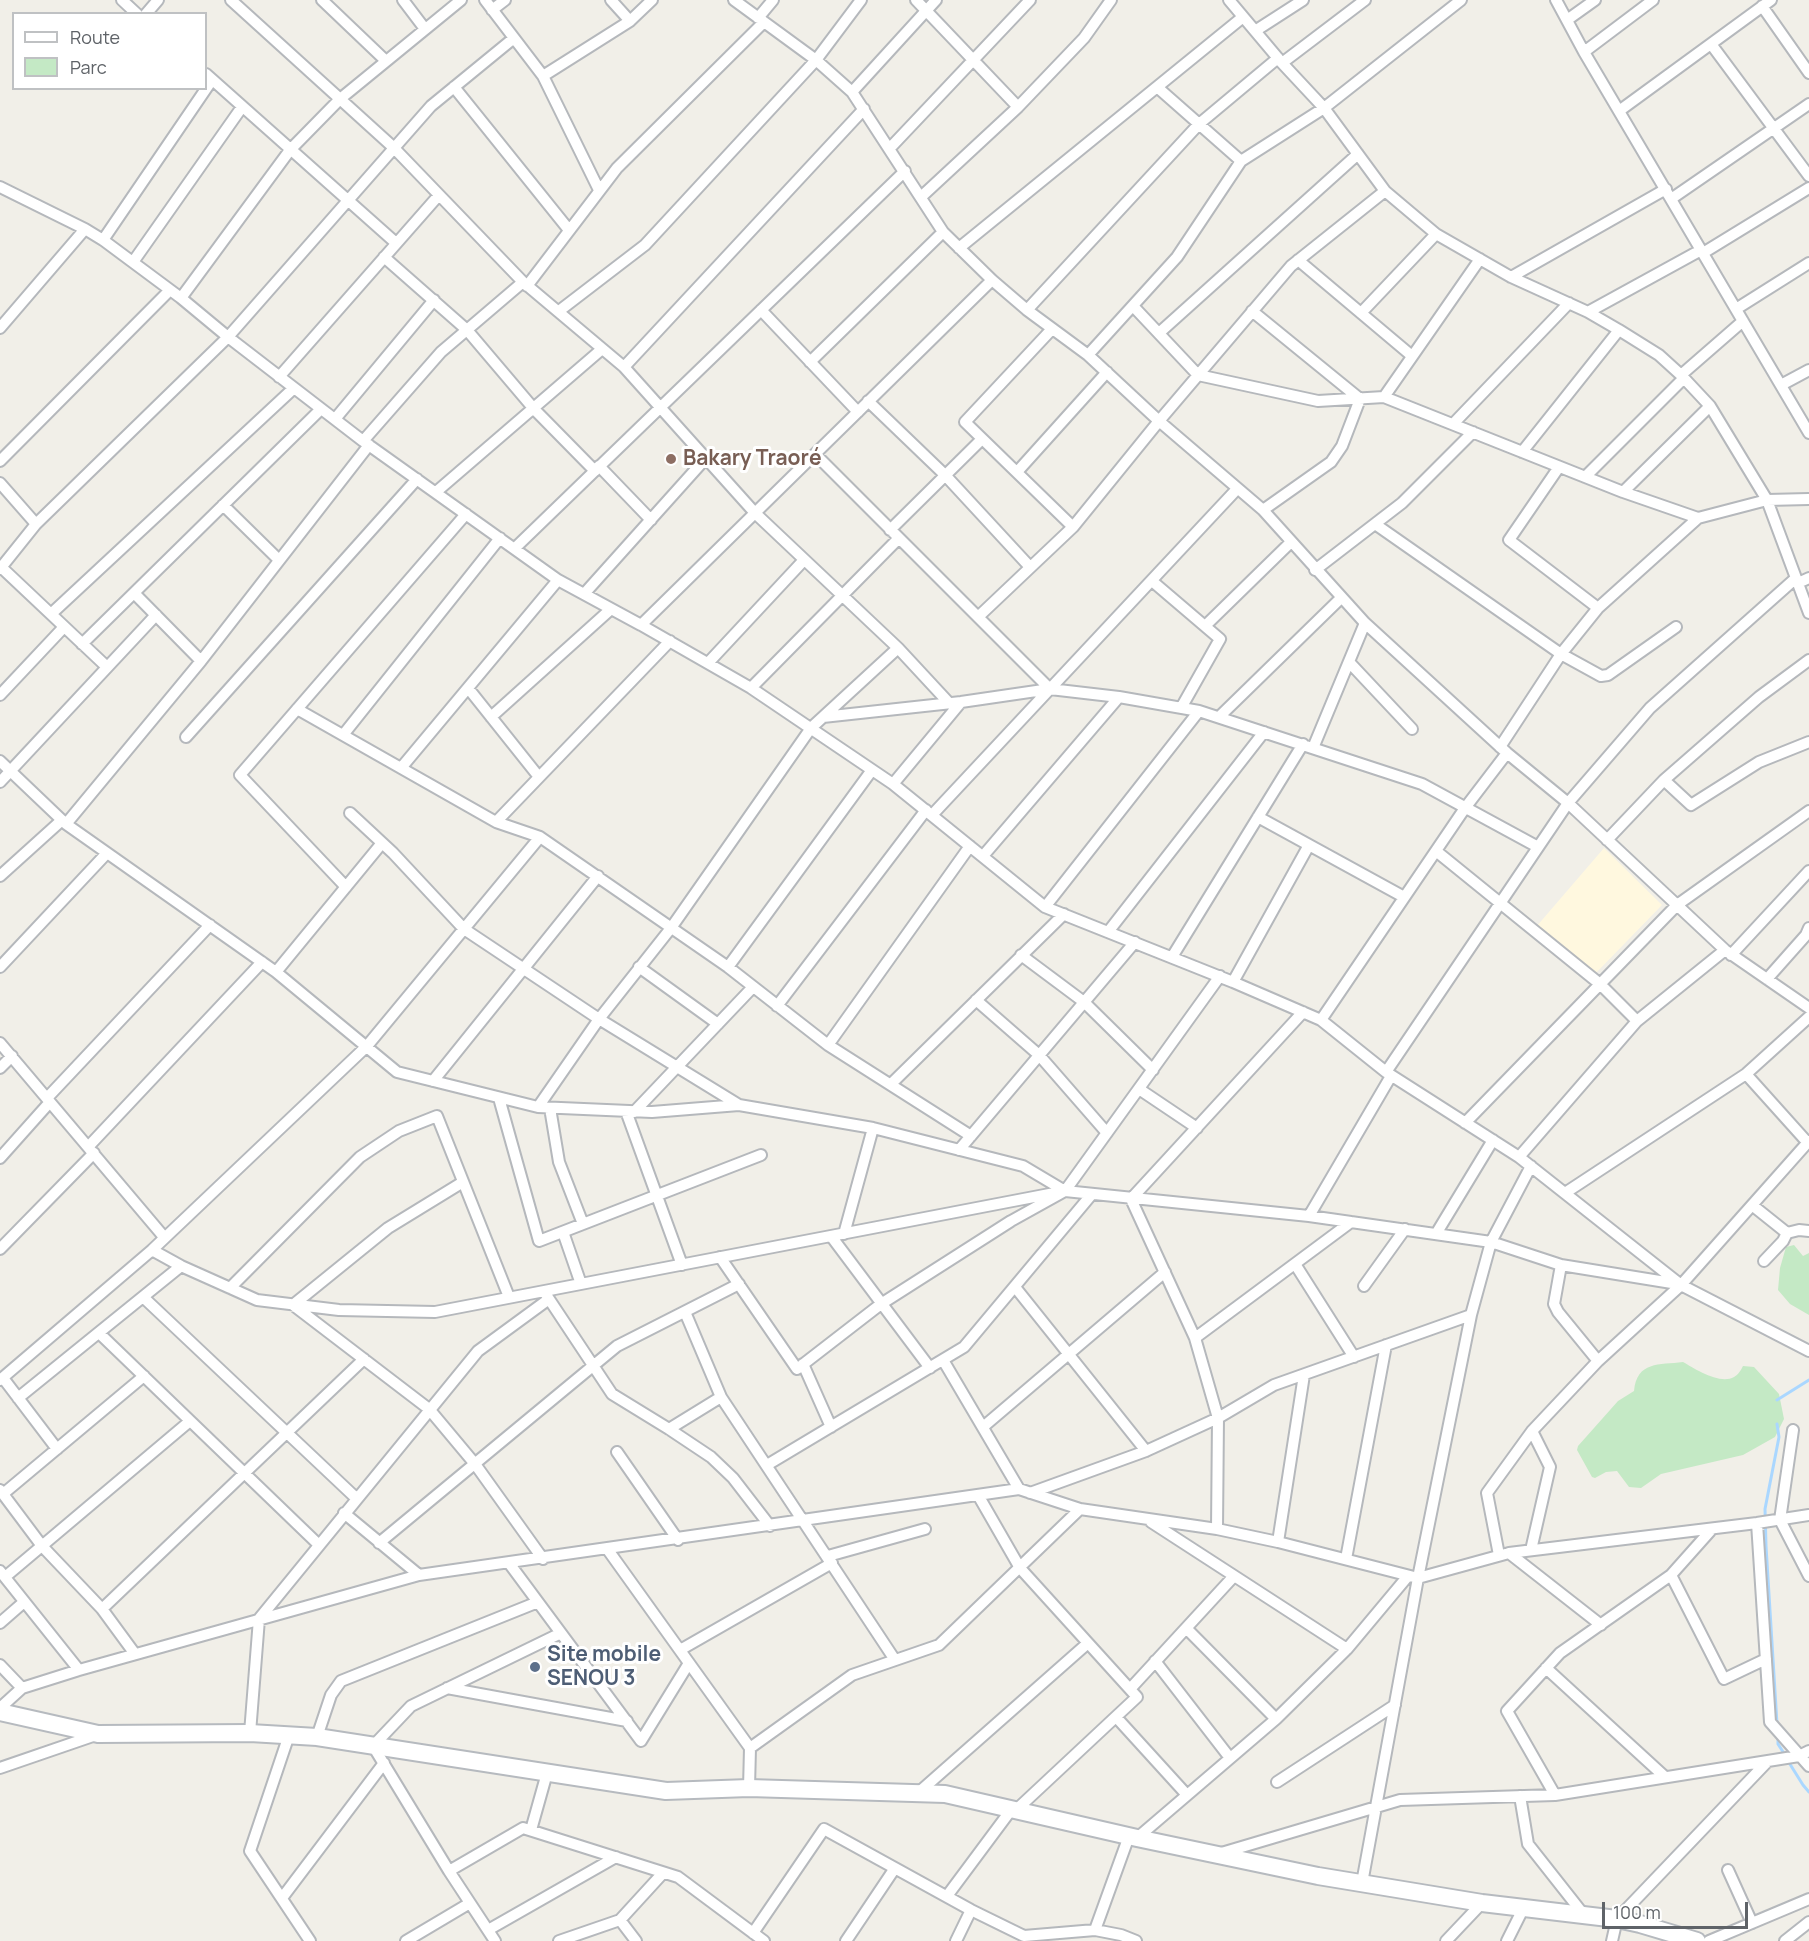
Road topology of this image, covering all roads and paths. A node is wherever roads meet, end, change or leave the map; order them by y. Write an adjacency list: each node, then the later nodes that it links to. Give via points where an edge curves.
1 (122, 0): 28 (street)
2 (158, 0): 29 (street)
3 (231, 0): 50 (street)
4 (322, 0): 41 (street)
5 (403, 0): 34 (street)
6 (461, 0): 34 (street)
7 (484, 0): 26 (street)
8 (505, 0): 26 (street)
9 (611, 0): 33 (street)
10 (651, 0): 33 (street)
11 (734, 0): 31 (street)
12 (773, 0): 31 (street)
13 (861, 0): 39 (street)
14 (916, 0): 27 (street)
15 (936, 0): 27 (street)
16 (1030, 0): 40 (street)
17 (1111, 0): 53 (street, via 1084,38)
18 (1229, 0): 30 (street)
19 (1303, 0): 35 (street)
20 (1365, 0): 42 (street)
21 (1556, 0): 32 (street)
22 (1595, 0): 32 (street)
23 (1653, 0): 38 (street)
24 (1457, 1): 54 (street)
25 (1766, 3): 37 (street); 43 (street, via 1786,43)
26 (492, 10): 36 (street)
27 (926, 10): 40 (street); 49 (street)
28 (135, 12)
29 (148, 12)
30 (1243, 17): 35 (street); 47 (street)
31 (761, 20): 39 (street); 69 (street, via 616,168)
32 (1567, 20): 38 (street)
33 (630, 21): 44 (street)
34 (426, 29): 41 (street)
35 (1255, 31): 42 (street)
36 (514, 38): 44 (street); 46 (street)
37 (1711, 44): 56 (street); 58 (street)
38 (1584, 52): 56 (street)
39 (816, 60): 49 (street); 99 (street, via 645,245)
40 (974, 60): 53 (street); 60 (street)
41 (386, 61): 50 (street)
42 (1280, 61): 54 (street); 57 (street)
43 (1809, 73)
44 (543, 76): 69 (street)
45 (209, 77): 52 (street)
46 (454, 87): 59 (street); 76 (street)
47 (1158, 87): 57 (street); 81 (street)
48 (200, 90): 79 (street)
49 (852, 92): 55 (street)
50 (340, 99): 59 (street); 61 (street)
51 (1809, 104): 58 (street)
52 (242, 107): 61 (street); 86 (street)
53 (1018, 107): 72 (street)
54 (1324, 108): 62 (street); 63 (street)
55 (864, 109): 60 (street); 114 (street)
56 (1619, 111): 68 (street)
57 (1199, 124): 63 (street); 98 (street)
58 (1774, 128): 65 (street); 73 (street)
59 (393, 147): 71 (street); 74 (street)
60 (890, 148): 64 (street)
61 (290, 150): 74 (street); 92 (street)
62 (1358, 154): 70 (street); 108 (street)
63 (1241, 161): 95 (street, via 1177,257)
64 (905, 171): 72 (street); 97 (street)
65 (1808, 174)
66 (0, 188): 75 (street)
67 (1809, 188): 82 (street)
68 (1665, 189): 73 (street); 88 (street)
69 (600, 190): 76 (street)
70 (1385, 191): 78 (street); 85 (street)
71 (439, 195): 80 (street); 90 (street)
72 (921, 197): 77 (street)
73 (1671, 199): 82 (street)
74 (347, 200): 80 (street); 109 (street)
75 (85, 229): 79 (street); 104 (street)
76 (569, 230): 90 (street)
77 (943, 231): 81 (street); 113 (street)
78 (1436, 234): 84 (street); 102 (street)
79 (102, 240): 86 (street)
80 (396, 243): 83 (street)
81 (959, 249): 89 (street)
82 (1702, 252): 96 (street); 101 (street)
83 (384, 257): 93 (street); 119 (street)
84 (1480, 259): 88 (street); 112 (street)
85 (1298, 260): 100 (street); 102 (street)
86 (133, 262): 91 (street)
87 (1809, 263): 96 (street)
88 (1511, 277): 94 (street)
89 (992, 280): 98 (street); 124 (street)
90 (525, 284): 99 (street); 106 (street)
91 (170, 290): 92 (street); 140 (street)
92 (181, 298): 109 (street)
93 (434, 300): 106 (street); 130 (street)
94 (1569, 303): 101 (street); 132 (street)
95 (1133, 306): 108 (street); 111 (street)
96 (1736, 309): 103 (street)
97 (761, 310): 113 (street); 126 (street)
98 (1027, 310): 105 (street)
99 (559, 311): 110 (street)
100 (1252, 311): 117 (street); 123 (street)
101 (1588, 312): 107 (street)
102 (1361, 313): 112 (street)
103 (1743, 321): 118 (street); 120 (street)
104 (0, 328)
105 (1053, 329): 111 (street); 135 (street, via 965,422)
106 (467, 330): 128 (street); 136 (street, via 441,351)
107 (1619, 330): 118 (street, via 1659,355); 137 (street)
108 (1159, 333): 117 (street)
109 (228, 337): 119 (street); 159 (street)
110 (602, 349): 114 (street); 128 (street)
111 (1088, 355): 116 (street)
112 (1412, 356): 122 (street)
113 (810, 362): 129 (street)
114 (624, 367): 126 (street)
115 (1809, 370): 120 (street)
116 (1107, 372): 131 (street); 143 (street)
117 (1198, 375): 123 (street, via 1318,401); 131 (street)
118 (1682, 376): 125 (street); 145 (street)
119 (279, 377): 121 (street)
120 (1781, 385): 134 (street)
121 (294, 388): 127 (street); 183 (street)
122 (1384, 397): 123 (street); 132 (street)
123 (1360, 399): 154 (street, via 1342,446 1331,462)
124 (868, 401): 129 (street); 144 (street)
125 (1710, 406): 150 (street); 152 (street)
126 (661, 407): 139 (street); 142 (street)
127 (321, 408): 130 (street); 153 (street)
128 (534, 409): 142 (street); 149 (street)
129 (858, 412): 138 (street)
130 (335, 419): 136 (street)
131 (1159, 421): 148 (street); 161 (street)
132 (1453, 424): 133 (street)
133 (1473, 432): 137 (street); 160 (street, via 1402,503)
134 (1809, 433)
135 (982, 438): 143 (street); 144 (street)
136 (366, 443): 146 (street); 167 (street)
137 (1522, 452): 141 (street)
138 (815, 454): 155 (street); 162 (street)
139 (706, 458): 155 (street); 158 (street)
140 (0, 461)
141 (1560, 466): 145 (street); 180 (street, via 1509,540)
142 (597, 469): 158 (street); 166 (street)
143 (1017, 472): 161 (street)
144 (945, 475): 162 (street); 169 (street)
145 (1585, 477): 150 (street)
146 (417, 479): 149 (street); 217 (street)
147 (0, 483): 159 (street)
148 (1238, 489): 154 (street); 174 (street)
149 (436, 492): 156 (street)
150 (1623, 492): 157 (street)
151 (1809, 499): 152 (street)
152 (1767, 500): 157 (street); 175 (street)
153 (222, 505): 167 (street); 176 (street)
154 (1263, 510): 165 (street)
155 (754, 513): 168 (street); 187 (street)
156 (466, 514): 163 (street); 208 (street)
157 (1698, 518): 180 (street)
158 (651, 520): 177 (street)
159 (36, 524): 170 (street)
160 (1375, 524): 171 (street); 194 (street)
161 (1073, 527): 169 (street)
162 (890, 530): 164 (street)
163 (500, 538): 166 (street); 216 (street)
164 (899, 538): 178 (street); 185 (street)
165 (1290, 543): 171 (street); 188 (street)
166 (515, 548): 173 (street)
167 (279, 560): 196 (street)
168 (804, 560): 178 (street); 198 (street)
169 (1030, 567): 185 (street)
170 (0, 568): 183 (street)
171 (1315, 570): 179 (street)
172 (1809, 578): 175 (street)
173 (558, 580): 177 (street); 200 (street)
174 (1152, 580): 188 (street); 202 (street)
175 (1797, 581): 182 (street); 229 (street, via 1650,708)
176 (134, 593): 184 (street); 192 (street)
177 (584, 594): 181 (street)
178 (841, 595): 193 (street); 201 (street)
179 (1341, 598): 186 (street); 212 (street)
180 (1598, 608): 194 (street)
181 (611, 609): 187 (street); 210 (street)
182 (1809, 613)
183 (51, 614): 189 (street)
184 (156, 615): 196 (street); 199 (street)
185 (978, 617): 202 (street)
186 (1365, 623): 197 (street); 220 (street)
187 (641, 625): 191 (street)
188 (1205, 626): 207 (street, via 1220,639)
189 (64, 627): 192 (street); 203 (street)
190 (1676, 627): 194 (street, via 1608,675)
191 (670, 641): 198 (street); 225 (street)
192 (82, 644): 199 (street)
193 (898, 648): 206 (street); 211 (street)
194 (1561, 654): 220 (street)
195 (1809, 660): 226 (street, via 1759,697)
196 (201, 661): 235 (street)
197 (1349, 662): 214 (street); 219 (street)
198 (708, 663): 201 (street)
199 (107, 668): 224 (street)
200 (468, 688): 210 (street); 222 (street)
201 (751, 688): 213 (street)
202 (1050, 689): 204 (street); 205 (street); 233 (street)
203 (0, 695)
204 (1119, 697): 207 (street); 245 (street)
205 (961, 702): 206 (street); 228 (street)
206 (950, 703): 211 (street)
207 (1181, 708): 209 (street)
208 (297, 709): 216 (street); 249 (street, via 240,775)
209 (1199, 711): 212 (street); 253 (street)
210 (491, 717): 225 (street)
211 (824, 717): 213 (street)
212 (1219, 717): 215 (street)
213 (811, 728): 223 (street); 256 (street)
214 (1412, 729)
215 (1264, 732): 219 (street); 259 (street)
216 (343, 735): 222 (street)
217 (186, 737)
218 (1809, 742): 226 (street, via 1759,762 1690,805)
219 (1308, 746): 230 (street, via 1422,784); 234 (street)
220 (1504, 750): 229 (street); 230 (street)
221 (0, 761): 224 (street)
222 (401, 768): 236 (street)
223 (872, 770): 228 (street); 266 (street)
224 (11, 771): 227 (street); 235 (street)
225 (539, 777): 236 (street)
226 (1664, 780): 238 (street)
227 (0, 782)
228 (893, 784): 233 (street)
229 (1568, 804): 238 (street); 242 (street)
230 (1465, 808): 242 (street); 243 (street)
231 (1809, 811): 252 (street)
232 (350, 813): 239 (street)
233 (929, 813): 241 (street); 277 (street)
234 (1258, 817): 240 (street); 263 (street)
235 (64, 822): 244 (street); 247 (street)
236 (496, 822): 237 (street)
237 (540, 837): 248 (street); 258 (street)
238 (1607, 840): 252 (street)
239 (382, 843): 249 (street); 258 (street)
240 (1309, 845): 250 (street); 272 (street)
241 (970, 846): 245 (street); 286 (street)
242 (1538, 847): 251 (street)
243 (1436, 851): 250 (street); 251 (street)
244 (107, 853): 255 (street); 265 (street)
245 (983, 856): 253 (street)
246 (1809, 871): 261 (street)
247 (0, 876)
248 (598, 876): 256 (street); 268 (street)
249 (346, 887): 269 (street)
250 (1404, 897): 282 (street)
251 (1500, 903): 273 (street); 293 (street)
252 (1677, 906): 261 (street); 273 (street)
253 (1045, 907): 254 (street)
254 (1064, 914): 259 (street); 262 (street)
255 (210, 925): 264 (street); 299 (street)
256 (671, 928): 266 (street); 267 (street)
257 (1809, 928): 271 (street)
258 (464, 929): 268 (street); 287 (street)
259 (1108, 932): 260 (street)
260 (1135, 942): 263 (street); 276 (street)
261 (1728, 953): 271 (street); 283 (street)
262 (1022, 956): 275 (street); 276 (street)
263 (1172, 957): 270 (street)
264 (262, 962): 269 (street); 311 (street)
265 (0, 967)
266 (728, 967): 274 (street)
267 (639, 968): 281 (street); 284 (street)
268 (524, 969): 281 (street); 295 (street)
269 (276, 972): 287 (street)
270 (1220, 976): 272 (street); 292 (street)
271 (1767, 980): 278 (street)
272 (1233, 982): 279 (street)
273 (1600, 984): 283 (street); 304 (street)
274 (753, 987): 277 (street); 284 (street)
275 (976, 1000): 288 (street); 296 (street)
276 (1084, 1002): 288 (street); 292 (street)
277 (777, 1006): 286 (street)
278 (1809, 1008)
279 (1303, 1012): 282 (street); 306 (street)
280 (1809, 1017): 294 (street)
281 (599, 1019): 290 (street); 301 (street)
282 (1321, 1020): 293 (street)
283 (1637, 1021): 314 (street)
284 (718, 1024): 290 (street)
285 (0, 1043): 289 (street)
286 (828, 1045): 296 (street)
287 (367, 1046): 295 (street, via 397,1072); 334 (street)
288 (1040, 1055): 307 (street); 308 (street)
289 (12, 1056): 291 (street); 299 (street)
290 (678, 1066): 300 (street); 303 (street)
291 (0, 1068)
292 (1153, 1070): 297 (street)
293 (1388, 1074): 304 (street); 324 (street)
294 (1746, 1074): 310 (street); 319 (street)
295 (433, 1081): 298 (street)
296 (891, 1084): 308 (street)
297 (1139, 1089): 306 (street); 307 (street)
298 (499, 1098): 301 (street); 328 (street, via 539,1241)
299 (49, 1100): 311 (street); 315 (street)
300 (739, 1105): 303 (street); 305 (street)
301 (538, 1107): 302 (street)
302 (550, 1108): 303 (street); 326 (street, via 559,1162)
303 (630, 1111): 321 (street)
304 (1465, 1123): 309 (street)
305 (873, 1128): 312 (street); 331 (street)
306 (1197, 1128): 322 (street)
307 (1107, 1133): 318 (street)
308 (971, 1136): 312 (street)
309 (1493, 1140): 314 (street); 332 (street)
310 (1808, 1142): 323 (street)
311 (91, 1150): 334 (street); 336 (street)
312 (959, 1150): 318 (street, via 1023,1166)
313 (761, 1155): 321 (street)
314 (1519, 1157): 316 (street)
315 (0, 1158)
316 (1531, 1166): 319 (street); 335 (street)
317 (463, 1182): 350 (street, via 438,1116 399,1131 360,1157); 353 (street); 355 (street, via 388,1228)
318 (1065, 1191): 320 (street); 331 (street); 354 (street)
319 (1564, 1193): 347 (street)
320 (1092, 1194): 322 (street); 349 (street)
321 (657, 1196): 326 (street); 340 (street)
322 (1131, 1199): 324 (street); 344 (street)
323 (1752, 1205): 330 (street); 347 (street)
324 (1309, 1216): 325 (street)
325 (1351, 1222): 327 (street); 341 (street)
326 (584, 1224): 328 (street)
327 (1405, 1229): 332 (street); 348 (street)
328 (563, 1232): 345 (street)
329 (1809, 1232): 330 (street)
330 (1786, 1233): 339 (street)
331 (844, 1234): 333 (street)
332 (1437, 1234): 335 (street)
333 (831, 1236): 338 (street); 354 (street)
334 (164, 1237): 337 (street)
335 (1491, 1242): 342 (street); 357 (street)
336 (0, 1249)
337 (152, 1250): 343 (street); 372 (street)
338 (720, 1257): 340 (street); 346 (street)
339 (1764, 1261)
340 (682, 1264): 345 (street)
341 (1295, 1264): 359 (street); 363 (street)
342 (1561, 1265): 347 (street); 366 (street, via 1554,1304)
343 (181, 1266): 350 (street); 352 (street)
344 (1165, 1272): 359 (street); 362 (street)
345 (581, 1284): 351 (street)
346 (739, 1284): 356 (street); 368 (street, via 797,1369)
347 (1681, 1284): 361 (street); 366 (street)
348 (1364, 1286)
349 (1015, 1287): 362 (street); 365 (street, via 964,1347)
350 (230, 1288): 355 (street, via 257,1300)
351 (546, 1295): 353 (street); 367 (street); 375 (street, via 478,1351)
352 (143, 1297): 358 (street); 383 (street)
353 (509, 1298): 355 (street, via 435,1312)
354 (881, 1304): 368 (street); 369 (street)
355 (293, 1305): 364 (street)
356 (685, 1312): 367 (street, via 617,1346); 373 (street)
357 (1471, 1315): 360 (street); 423 (street)
358 (99, 1333): 371 (street); 374 (street)
359 (1195, 1338): 376 (street)
360 (1386, 1345): 363 (street); 415 (street)
361 (1809, 1351)
362 (1068, 1354): 379 (street); 385 (street)
363 (1354, 1357): 370 (street)
364 (364, 1359): 375 (street); 383 (street)
365 (943, 1360): 369 (street); 379 (street)
366 (1598, 1361): 382 (street)
367 (594, 1364): 380 (street, via 612,1394); 387 (street)
368 (803, 1364): 378 (street)
369 (930, 1368): 378 (street)
370 (1304, 1375): 376 (street, via 1274,1385); 406 (street)
371 (144, 1376): 377 (street); 384 (street)
372 (2, 1379): 374 (street)
373 (721, 1397): 380 (street); 388 (street)
374 (18, 1398): 384 (street)
375 (429, 1409): 387 (street); 393 (street)
376 (1218, 1418): 385 (street); 403 (street)
377 (190, 1421): 389 (street); 409 (street)
378 (831, 1427): 388 (street)
379 (982, 1427): 390 (street)
380 (669, 1428): 401 (street, via 711,1457 733,1478)
381 (1793, 1430): 398 (street)
382 (1532, 1431): 411 (street, via 1550,1467); 412 (street, via 1487,1493)
383 (286, 1433): 389 (street); 393 (street)
384 (57, 1449): 391 (street)
385 (1146, 1451): 390 (street)
386 (617, 1452): 405 (street)
387 (475, 1464): 407 (street); 413 (street)
388 (767, 1465): 399 (street)
389 (244, 1473): 408 (street); 426 (street)
390 (1024, 1491): 392 (street); 394 (street)
391 (2, 1492): 409 (street)
392 (978, 1495): 399 (street); 417 (street)
393 (356, 1498): 395 (street)
394 (1080, 1509): 397 (street); 417 (street)
395 (344, 1513): 407 (street); 408 (street)
396 (1809, 1515): 398 (street)
397 (1146, 1519): 403 (street); 421 (street)
398 (1780, 1520): 400 (street); 422 (street)
399 (805, 1521): 401 (street); 414 (street)
400 (1757, 1523): 404 (street); 436 (street)
401 (770, 1526): 405 (street)
402 (925, 1529): 414 (street)
403 (1217, 1529): 406 (street)
404 (1712, 1529): 411 (street); 420 (street)
405 (678, 1539): 410 (street)
406 (1278, 1542): 415 (street)
407 (380, 1543): 419 (street)
408 (319, 1545): 427 (street)
409 (42, 1546): 418 (street); 426 (street)
410 (608, 1550): 413 (street); 434 (street)
411 (1531, 1550): 412 (street)
412 (1504, 1554): 423 (street); 429 (street)
413 (543, 1558): 416 (street)
414 (830, 1560): 434 (street); 437 (street)
415 (1346, 1560): 423 (street)
416 (509, 1563): 419 (street); 425 (street)
417 (1020, 1568): 432 (street); 437 (street, via 939,1645)
418 (2, 1574): 424 (street)
419 (419, 1575): 427 (street)
420 (1671, 1575): 429 (street); 436 (street, via 1724,1679)
421 (1234, 1576): 430 (street); 433 (street)
422 (1809, 1576)
423 (1413, 1577): 433 (street); 446 (street)
424 (24, 1602): 428 (street); 442 (street)
425 (538, 1602): 431 (street); 454 (street, via 341,1681 330,1695)
426 (102, 1608): 435 (street)
427 (258, 1619): 435 (street); 451 (street)
428 (0, 1623)
429 (1601, 1625): 441 (street, via 1560,1653)
430 (1186, 1628): 438 (street); 449 (street)
431 (561, 1633): 444 (street); 450 (street)
432 (1088, 1643): 445 (street); 467 (street)
433 (1347, 1649): 449 (street)
434 (680, 1650): 439 (street)
435 (135, 1654): 442 (street)
436 (1766, 1659): 457 (street, via 1770,1722)
437 (895, 1660): 456 (street, via 852,1675)
438 (1155, 1661): 445 (street); 458 (street)
439 (689, 1664): 450 (street, via 641,1741); 456 (street)
440 (0, 1665): 443 (street)
441 (1546, 1668): 464 (street); 468 (street, via 1507,1711)
442 (79, 1670): 443 (street)
443 (22, 1688): 447 (street)
444 (447, 1688): 450 (street); 455 (street, via 411,1706)
445 (1130, 1689): 448 (street, via 1137,1697)
446 (1395, 1705): 465 (street); 471 (street)
447 (0, 1710): 452 (street)
448 (1116, 1717): 469 (street); 472 (street)
449 (1276, 1719): 458 (street)
450 (627, 1721)
451 (250, 1733): 452 (street); 453 (street)
452 (98, 1734): 462 (street)
453 (289, 1736): 454 (street); 483 (street, via 250,1851)
454 (317, 1737): 455 (street)
455 (373, 1746): 460 (street); 463 (street)
456 (750, 1748): 466 (street)
457 (1804, 1753): 459 (street); 461 (street)
458 (1230, 1758): 469 (street)
459 (1768, 1761): 464 (street); 490 (street)
460 (384, 1763): 479 (street); 483 (street)
461 (1809, 1766)
462 (0, 1768)
463 (547, 1773): 466 (street, via 666,1791); 473 (street)
464 (1665, 1777): 468 (street)
465 (1277, 1782)
466 (749, 1788): 467 (street)
467 (918, 1793): 472 (street, via 945,1794)
468 (1555, 1795): 470 (street)
469 (1187, 1796): 474 (street)
470 (1520, 1796): 471 (street, via 1400,1800); 489 (street, via 1528,1844)
471 (1376, 1807): 475 (street); 481 (street)
472 (1013, 1810): 474 (street); 482 (street)
473 (531, 1830): 476 (street); 479 (street, via 523,1828)
474 (1133, 1837): 475 (street); 495 (street)
475 (1215, 1855): 481 (street)
476 (616, 1857): 480 (street); 494 (street)
477 (895, 1868): 482 (street); 496 (street, via 824,1829); 504 (street)
478 (1728, 1870): 493 (street)
479 (449, 1871): 485 (street)
480 (663, 1873): 491 (street); 496 (street, via 678,1878)
481 (1362, 1883): 486 (street)
482 (947, 1896): 488 (street)
483 (282, 1898): 499 (street)
484 (1809, 1899): 493 (street)
485 (471, 1903): 494 (street); 500 (street)
486 (1482, 1903): 487 (street); 507 (street)
487 (1524, 1907): 489 (street); 508 (street)
488 (971, 1910): 495 (street, via 1024,1936); 505 (street)
489 (1584, 1915): 490 (street)
490 (1617, 1919): 509 (street); 510 (street)
491 (620, 1920): 498 (street); 502 (street)
492 (1809, 1922): 512 (street)
493 (1752, 1923): 511 (street)
494 (488, 1930): 501 (street)
495 (1095, 1930): 497 (street)
496 (753, 1933): 503 (street)
497 (1117, 1938): 506 (street)
498 (564, 1940)
499 (310, 1941)
500 (406, 1941)
501 (495, 1941)
502 (636, 1941)
503 (764, 1941)
504 (846, 1941)
505 (956, 1941)
506 (1136, 1941)
507 (1446, 1941)
508 (1507, 1941)
509 (1612, 1941)
510 (1697, 1941)
511 (1709, 1941)
512 (1785, 1941)

